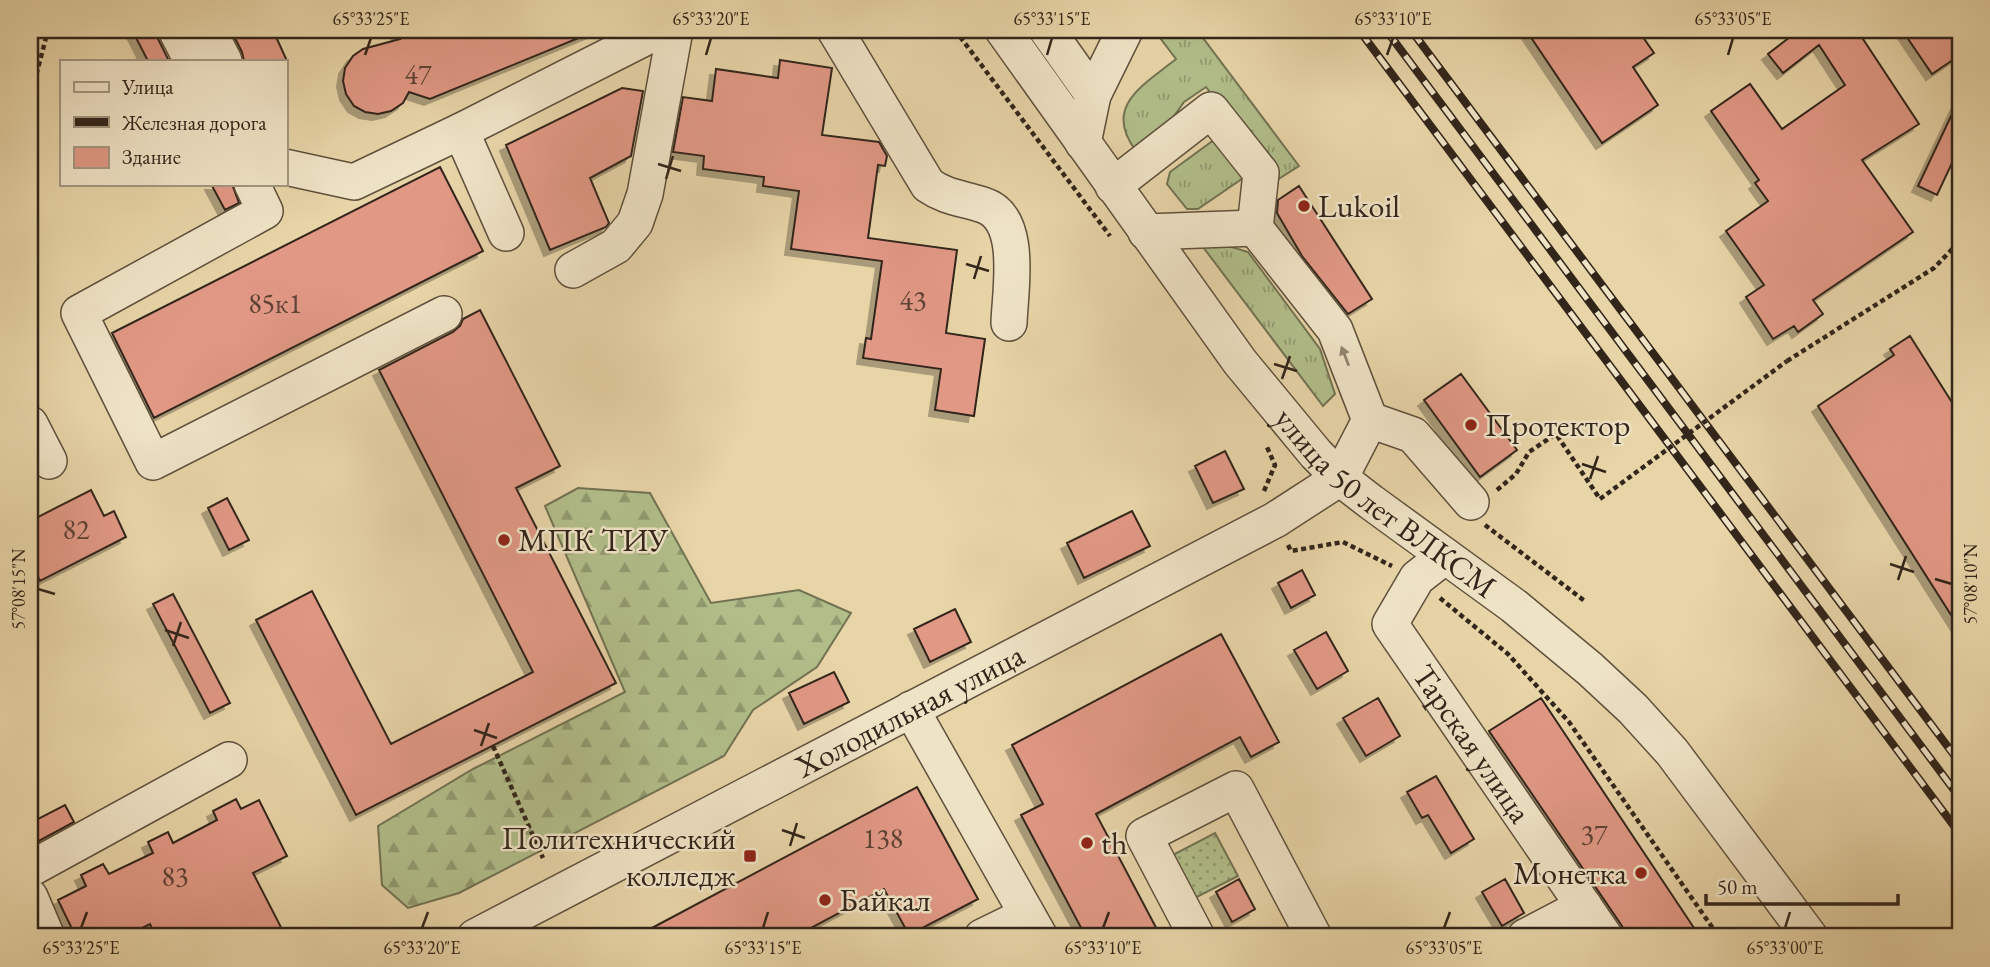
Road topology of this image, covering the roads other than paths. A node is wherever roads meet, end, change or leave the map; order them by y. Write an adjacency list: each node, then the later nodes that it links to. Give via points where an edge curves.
1 (176, 30): 9 (street)
2 (208, 30): 10 (street)
3 (660, 30): 12 (street)
4 (675, 30): 20 (street, via 645,194 635,223 616,246)
5 (835, 30): 22 (street, via 928,185 943,195 987,206 1004,220 1011,241)
6 (1003, 30): 13 (street, улица 50 лет ВЛКСМ)
7 (1047, 30): 11 (street)
8 (1125, 30): 11 (street)
9 (191, 60)
10 (223, 60)
11 (1093, 95): 13 (street)
12 (461, 131): 14 (street, via 354,182); 19 (street)
13 (1083, 143): 16 (street, улица 50 лет ВЛКСМ)
14 (287, 167)
15 (253, 186): 21 (street, via 265,211 79,313 153,462)
16 (1114, 186): 17 (street, via 1211,110 1261,173); 18 (street, улица 50 лет ВЛКСМ)
17 (1255, 228): 18 (street); 23 (street, one-way to 17, via 1335,330)
18 (1146, 232): 26 (street, улица 50 лет ВЛКСМ, via 1240,362)
19 (506, 233)
20 (573, 270)
21 (444, 314)
22 (1009, 323)
23 (1370, 420): 26 (street); 27 (street, via 1413,435)
24 (30, 424): 25 (street)
25 (48, 461)
26 (1340, 478): 28 (street, улица 50 лет ВЛКСМ); 29 (street, Холодильная улица, via 1275,520)
27 (1481, 507)
28 (1445, 556): 33 (street, Тарская улица, via 1417,578 1390,624); 42 (street, улица 50 лет ВЛКСМ, via 1514,606 1633,709 1672,752)
29 (911, 709): 34 (street); 36 (street, Холодильная улица)
30 (229, 760): 31 (street)
31 (30, 869)
32 (30, 897): 35 (street)
33 (1584, 906): 40 (street); 41 (street, Тарская улица)
34 (1033, 926): 37 (street)
35 (47, 937)
36 (475, 937)
37 (982, 937)
38 (1197, 937): 39 (street, via 1144,836 1236,789)
39 (1314, 937)
40 (1525, 937)
41 (1605, 937)
42 (1810, 937)

